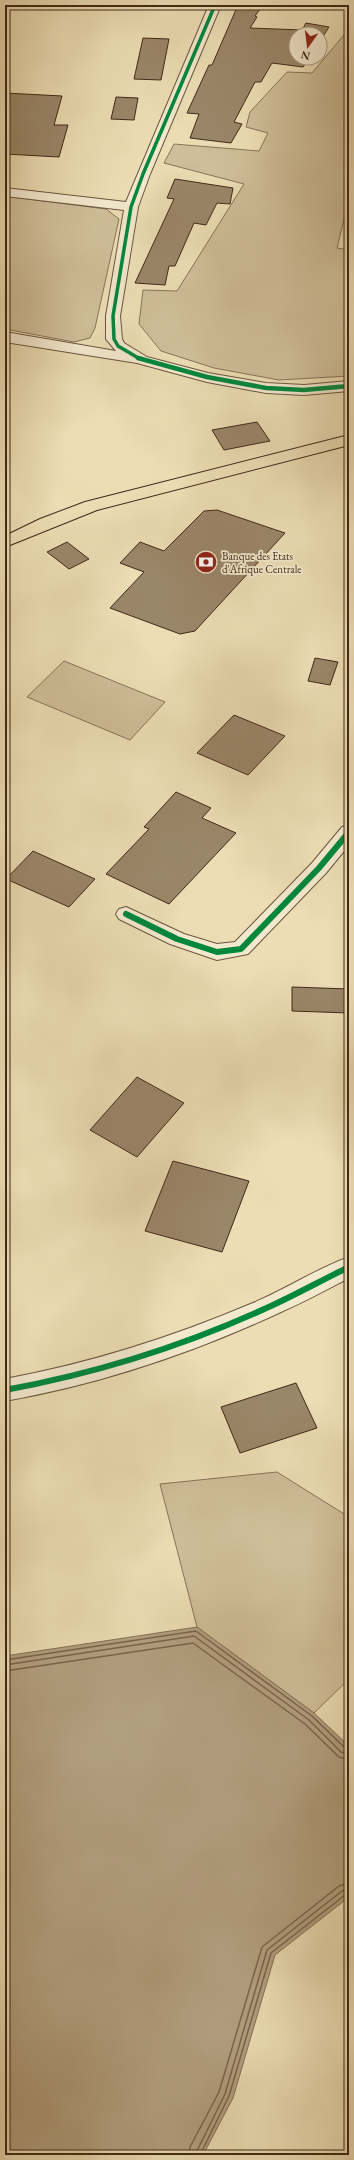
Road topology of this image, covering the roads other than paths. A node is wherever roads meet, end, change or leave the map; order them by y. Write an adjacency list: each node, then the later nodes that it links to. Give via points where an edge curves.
1 (213, 7): 3 (street)
2 (5, 192): 3 (street)
3 (131, 207): 5 (street, via 113,329 118,346)
4 (5, 337): 5 (street)
5 (142, 360): 6 (street, via 199,376 266,388 304,390)
6 (349, 386)
7 (349, 440): 8 (highway, via 91,506)
8 (5, 542)
9 (349, 832): 10 (street, via 319,868 241,949 217,952 177,939)
10 (126, 914)
11 (349, 1267): 12 (street, via 262,1310 145,1355 42,1384)
12 (5, 1390)

